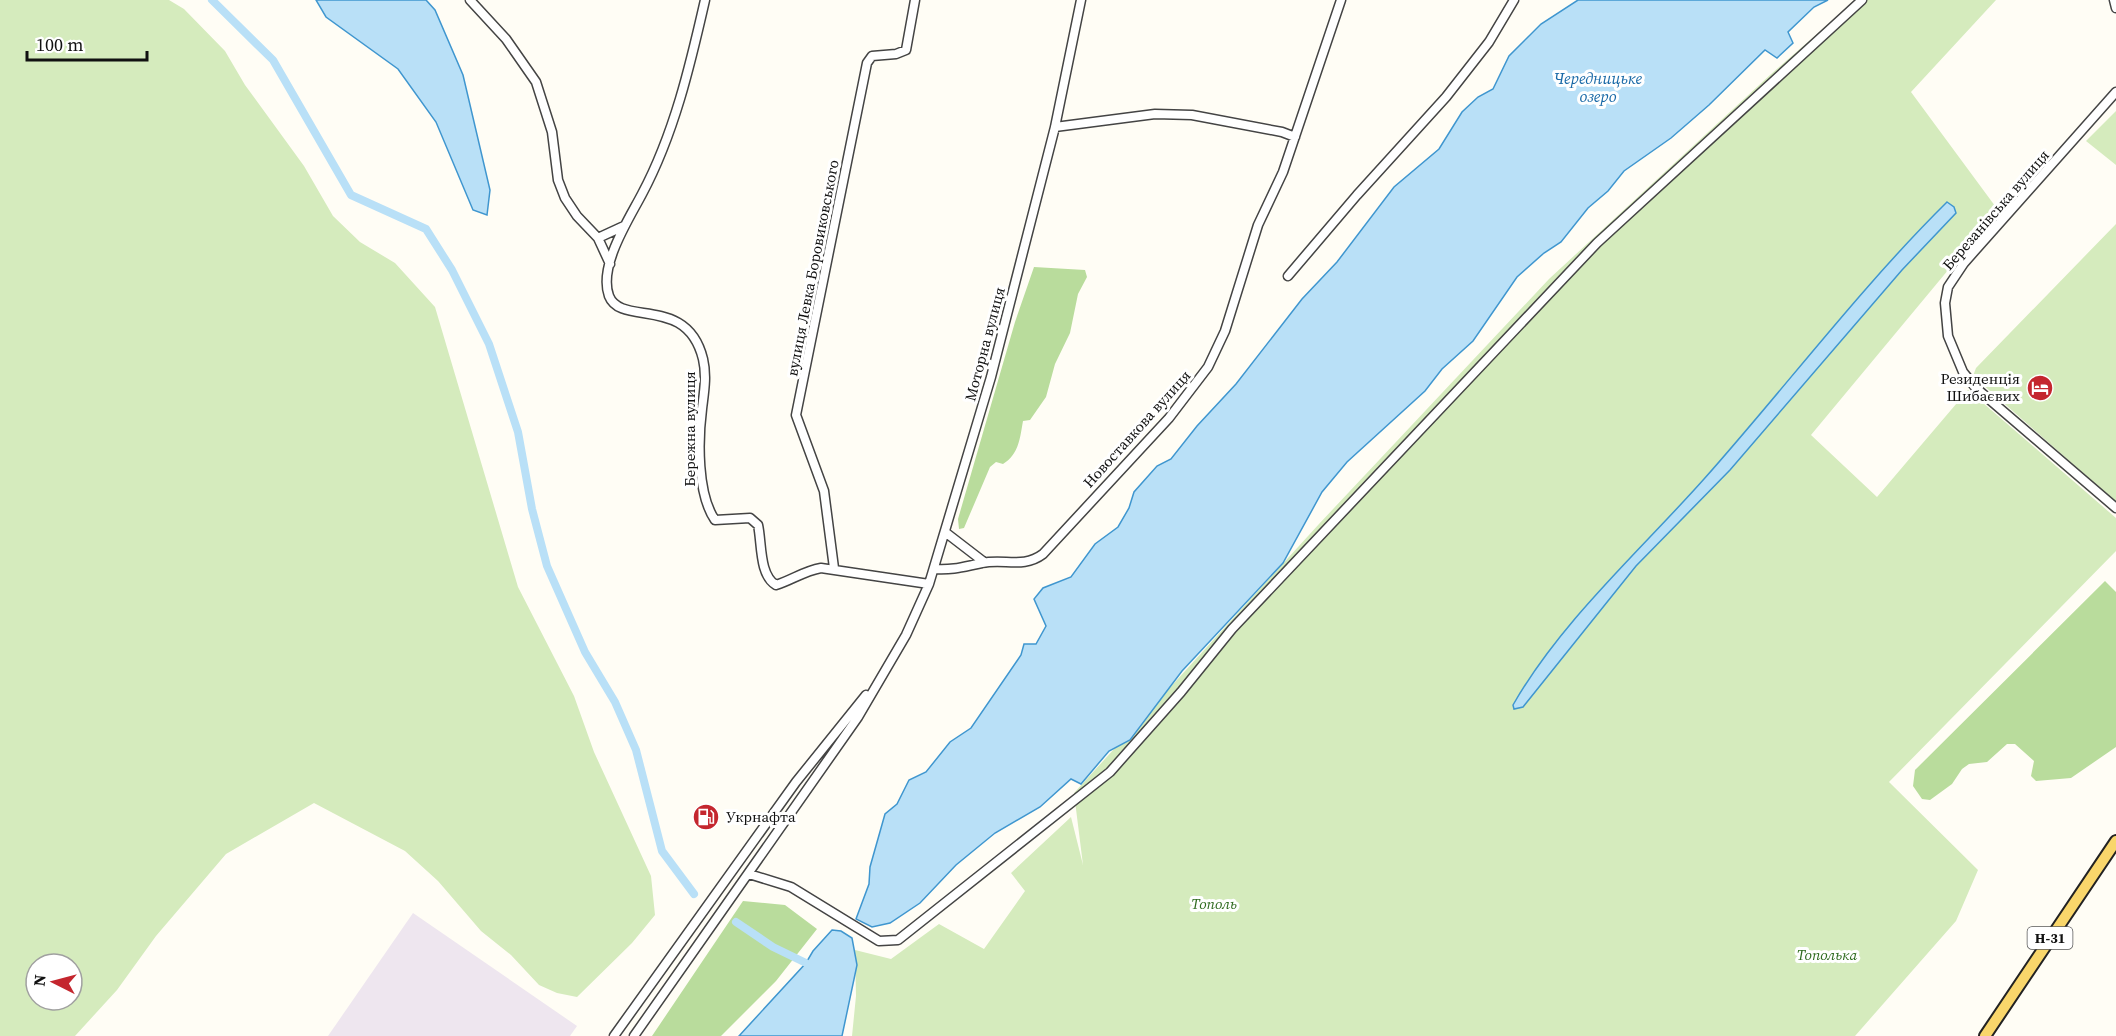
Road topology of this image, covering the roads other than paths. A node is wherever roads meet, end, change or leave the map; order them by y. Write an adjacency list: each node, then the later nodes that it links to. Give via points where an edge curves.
1 (470, 0): 14 (street, via 506,39 536,82 552,132 558,180 565,198)
2 (705, 0): 13 (street, Бережна вулиця, via 689,70 662,151)
3 (915, 0): 20 (street, вулиця Левка Боровиковського, via 906,50 872,56 867,63 796,416 824,491)
4 (1081, 0): 11 (street, Моторна вулиця)
5 (1341, 0): 12 (street, Новоставкова вулиця)
6 (1514, 0): 16 (street, via 1489,42 1446,97)
7 (1862, 0): 25 (street, via 1597,243 1232,629 1110,772 898,940 879,941 791,887)
8 (2114, 0): 9 (street)
9 (2116, 8)
10 (2116, 92): 17 (street, Березанівська вулиця, via 1964,263 1948,286 1945,311 1953,353 1976,388)
11 (1055, 127): 12 (street, via 1155,114 1192,114); 18 (street, Моторна вулиця, via 991,377)
12 (1295, 137): 19 (street, Новоставкова вулиця, via 1258,225 1225,331 1197,384 1043,554 1023,563)
13 (624, 226): 14 (street); 15 (street, Бережна вулиця)
14 (598, 238): 15 (street)
15 (610, 264): 20 (street, Бережна вулиця, via 607,289 615,304 625,310 676,320 694,340 703,359 701,477 704,499 713,518 750,518 755,522 765,572 776,585 806,570)
16 (1288, 276)
17 (2116, 508)
18 (945, 532): 19 (street); 21 (street, Моторна вулиця)
19 (984, 562): 21 (street, Новоставкова вулиця, via 960,570)
20 (834, 568): 22 (street, Бережна вулиця, via 862,576)
21 (934, 569): 22 (street, Моторна вулиця)
22 (929, 584): 23 (street, Моторна вулиця, via 906,636)
23 (878, 681): 25 (street, via 858,717); 26 (street, via 796,782)
24 (2116, 841): 30 (main road, Н-31)
25 (749, 874): 27 (street)
26 (628, 1016): 27 (street); 28 (street)
27 (641, 1025): 29 (street)
28 (614, 1036)
29 (634, 1036)
30 (1985, 1036)

